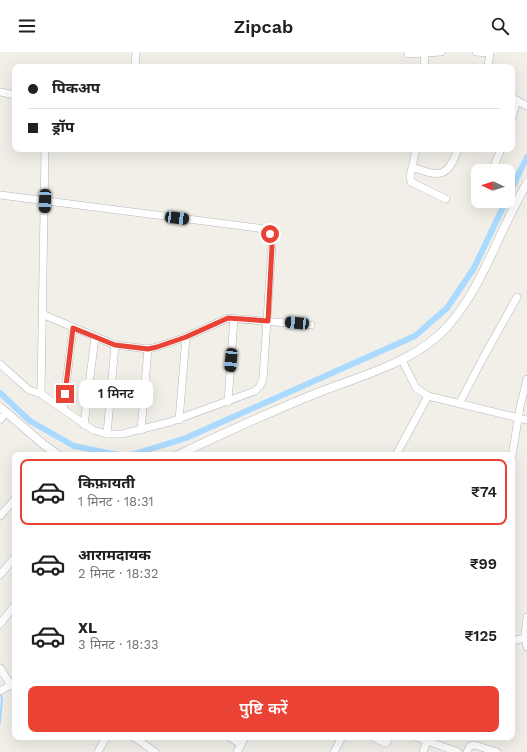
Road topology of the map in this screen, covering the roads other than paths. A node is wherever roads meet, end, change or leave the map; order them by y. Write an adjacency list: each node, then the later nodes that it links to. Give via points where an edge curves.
1 (136, 52): 7 (street)
2 (441, 52): 5 (street)
3 (476, 52): 4 (street)
4 (490, 52): 9 (street)
5 (428, 53): 6 (street); 8 (street)
6 (408, 54)
7 (135, 64)
8 (425, 64)
9 (488, 64)
10 (0, 92): 11 (street)
11 (12, 94)
12 (515, 99): 13 (street)
13 (527, 106)
14 (45, 152): 23 (street)
15 (415, 152): 19 (street)
16 (457, 152): 19 (street, via 452,165 442,174 433,174)
17 (500, 152): 18 (street)
18 (495, 164)
19 (412, 167): 22 (street, via 412,183)
20 (527, 183): 34 (street, via 458,315 435,339)
21 (0, 195): 23 (street)
22 (446, 199)
23 (45, 201): 25 (street); 27 (street, via 268,231 272,246)
24 (517, 297): 40 (street)
25 (42, 314): 29 (street); 37 (street)
26 (234, 318): 27 (street); 31 (street, via 224,319); 39 (street)
27 (268, 321): 28 (street); 39 (street, via 263,379 260,386 255,391)
28 (312, 324)
29 (73, 328): 30 (street); 42 (street)
30 (95, 337): 32 (street); 47 (street)
31 (186, 337): 33 (street); 45 (street)
32 (115, 345): 33 (street); 49 (street)
33 (148, 349): 48 (street)
34 (402, 360): 38 (street, via 416,388); 51 (street, via 309,397)
35 (0, 364): 37 (street, via 29,390)
36 (527, 379): 43 (street)
37 (41, 394): 42 (street)
38 (428, 396): 40 (street); 52 (street)
39 (228, 402): 45 (street)
40 (460, 404): 43 (street)
41 (3, 409): 44 (street); 50 (street)
42 (63, 410): 47 (street)
43 (518, 418): 46 (street); 53 (street)
44 (0, 420)
45 (179, 420): 48 (street)
46 (527, 420)
47 (84, 425): 49 (street)
48 (141, 430): 49 (street)
49 (107, 434)
50 (53, 452)
51 (186, 452)
52 (398, 452)
53 (513, 452)
54 (12, 502): 55 (street)
55 (0, 516)
56 (12, 561): 57 (street)
57 (0, 575)
58 (12, 609): 60 (street)
59 (527, 617): 61 (street)
60 (0, 624)
61 (525, 638): 62 (street); 63 (street)
62 (515, 640)
63 (527, 647)
64 (0, 668): 65 (street)
65 (8, 686)
66 (104, 740): 75 (street)
67 (138, 740): 76 (street)
68 (234, 740): 74 (street)
69 (244, 740): 74 (street)
70 (340, 740): 78 (street)
71 (379, 740): 72 (street, via 385,743)
72 (388, 740)
73 (427, 741): 79 (street); 80 (street)
74 (241, 745): 77 (street)
75 (98, 752)
76 (155, 752)
77 (237, 752)
78 (334, 752)
79 (423, 752)
80 (458, 752)
81 (467, 752): 82 (street, via 470,746 475,745)
82 (497, 752)

